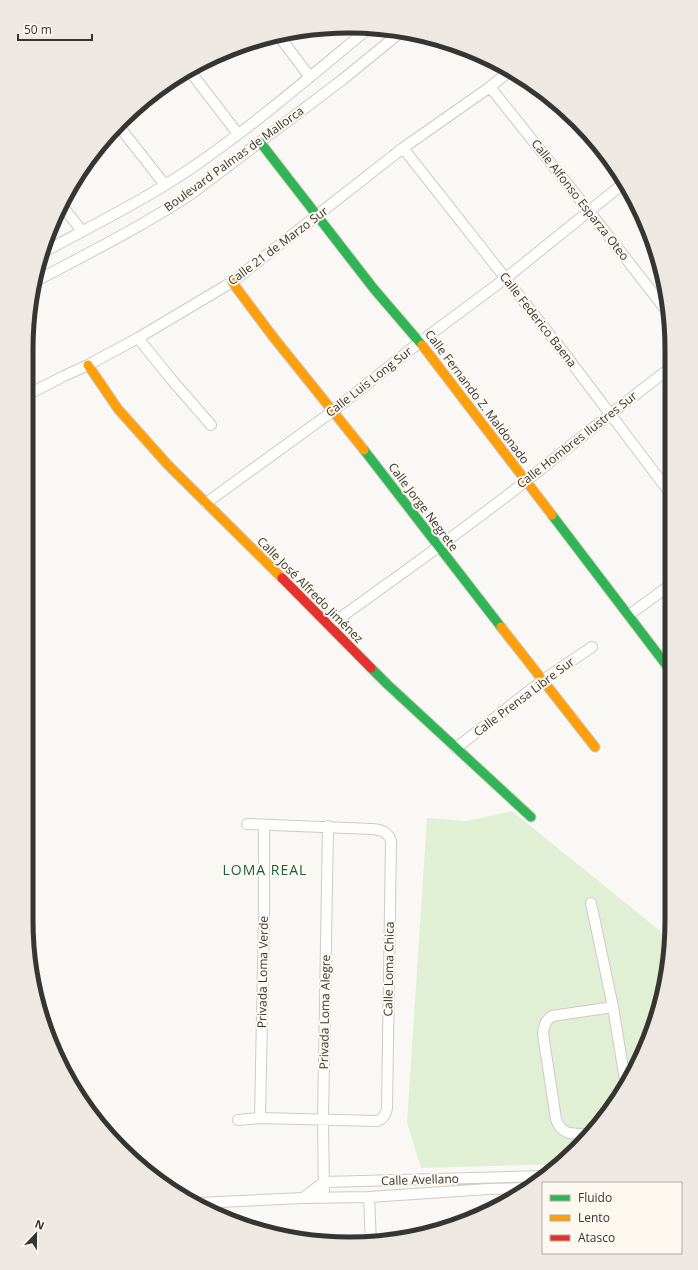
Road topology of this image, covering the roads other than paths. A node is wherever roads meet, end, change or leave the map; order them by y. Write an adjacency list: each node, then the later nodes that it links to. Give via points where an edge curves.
1 (363, 34): 6 (street, Boulevard Palmas de Mallorca)
2 (395, 37): 10 (street, Boulevard Palmas de Mallorca)
3 (282, 40): 6 (street)
4 (192, 74): 9 (street)
5 (506, 74): 7 (street, Calle 21 de Marzo Sur)
6 (310, 77): 9 (street, Boulevard Palmas de Mallorca)
7 (490, 87): 11 (street, Calle 21 de Marzo Sur); 15 (street, Calle Alfonso Esparza Oteo)
8 (122, 130): 12 (street)
9 (238, 134): 12 (street, Boulevard Palmas de Mallorca)
10 (260, 142): 16 (street, Calle Fernando Z. Maldonado); 19 (street, Boulevard Palmas de Mallorca, via 171,207)
11 (403, 148): 16 (street, Calle 21 de Marzo Sur); 20 (street, Calle Federico Baena)
12 (165, 185): 17 (street, Boulevard Palmas de Mallorca)
13 (620, 187): 15 (street, Calle Luis Long Sur)
14 (65, 210): 17 (street)
15 (590, 211): 20 (street, Calle Luis Long Sur); 22 (street, Calle Alfonso Esparza Oteo)
16 (317, 217): 21 (street, Calle 21 de Marzo Sur); 24 (street, Calle Fernando Z. Maldonado)
17 (82, 231): 18 (street, Boulevard Palmas de Mallorca)
18 (49, 249)
19 (41, 278)
20 (506, 278): 24 (street, Calle Luis Long Sur); 29 (street, Calle Federico Baena)
21 (232, 282): 23 (street, Calle 21 de Marzo Sur); 28 (street, Calle Jorge Negrete)
22 (661, 304)
23 (138, 338): 25 (street, Calle 21 de Marzo Sur); 30 (street)
24 (420, 342): 28 (street, Calle Luis Long Sur); 31 (street, Calle Fernando Z. Maldonado)
25 (88, 365): 27 (street, Calle 21 de Marzo Sur); 33 (street, Calle José Alfredo Jiménez, via 137,432)
26 (665, 373): 29 (street, Calle Hombres Ilustres Sur)
27 (33, 393)
28 (333, 411): 33 (street, Calle Luis Long Sur); 34 (street, Calle Jorge Negrete)
29 (610, 413): 31 (street, Calle Hombres Ilustres Sur); 32 (street, Calle Federico Baena)
30 (211, 425)
31 (525, 481): 34 (street, Calle Hombres Ilustres Sur); 36 (street, Calle Fernando Z. Maldonado)
32 (665, 486)
33 (206, 503): 37 (street, Calle José Alfredo Jiménez)
34 (438, 547): 37 (street, Calle Hombres Ilustres Sur); 40 (street, Calle Jorge Negrete)
35 (665, 589): 36 (street)
36 (630, 615): 39 (street, Calle Fernando Z. Maldonado)
37 (330, 625): 42 (street, Calle José Alfredo Jiménez, via 387,684)
38 (592, 647): 40 (street, Calle Prensa Libre Sur)
39 (665, 663)
40 (543, 680): 41 (street, Calle Jorge Negrete); 42 (street, Calle Prensa Libre Sur)
41 (595, 747)
42 (456, 748): 43 (street, Calle José Alfredo Jiménez)
43 (531, 817)
44 (247, 824): 45 (street, Calle Loma Chica)
45 (264, 825): 46 (street, Calle Loma Chica); 50 (street, Privada Loma Verde)
46 (328, 826): 51 (street, Privada Loma Alegre); 51 (street, Calle Loma Chica, via 381,830 390,836 391,842 386,1114 377,1122)
47 (591, 903): 48 (street)
48 (613, 1007): 49 (street); 53 (street, via 552,1016 544,1026 543,1034 558,1126 572,1134)
49 (624, 1076)
50 (260, 1118): 51 (street); 52 (street)
51 (324, 1119): 55 (street, Privada Loma Alegre)
52 (238, 1120)
53 (582, 1134)
54 (535, 1176): 55 (street, Calle Avellano)
55 (324, 1182): 57 (street, Privada Loma Alegre); 59 (street)
56 (518, 1188): 58 (street, Calle Avellano)
57 (324, 1197): 58 (street, Calle Avellano); 59 (street, Calle Avellano)
58 (368, 1197): 61 (street)
59 (303, 1198): 60 (street, Calle Avellano)
60 (206, 1203)
61 (371, 1236)

